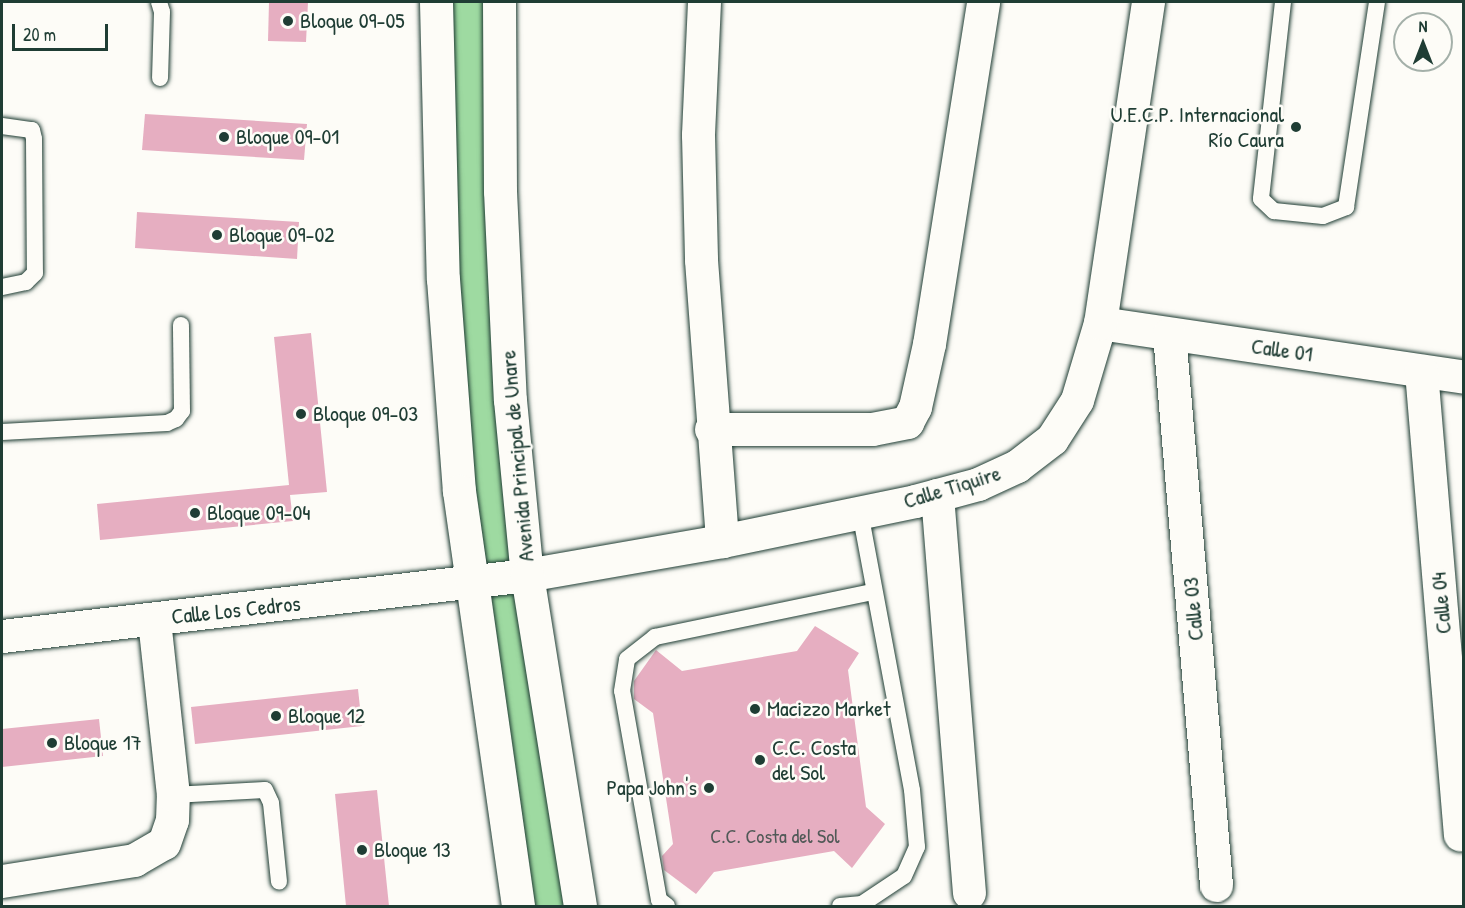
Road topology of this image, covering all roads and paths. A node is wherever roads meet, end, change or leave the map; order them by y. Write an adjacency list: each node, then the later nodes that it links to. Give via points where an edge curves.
1 (159, 2): 9 (lane)
2 (436, 2): 23 (street, via 444,301)
3 (499, 2): 22 (street, Avenida Principal de Unare, via 503,300)
4 (704, 2): 17 (street, via 698,146)
5 (983, 2): 17 (street, via 929,344 915,407 907,422 872,429)
6 (1148, 2): 12 (street, Calle Tiquire)
7 (1283, 2): 8 (lane, via 1261,199 1275,211 1323,216 1346,207)
8 (1377, 2)
9 (160, 78)
10 (2, 126): 11 (lane, via 32,130 35,273 26,282)
11 (2, 287)
12 (1100, 323): 14 (street, Calle 01); 19 (street, Calle Tiquire, via 1077,400 1052,439 1017,466 978,484)
13 (181, 325): 18 (lane, via 182,411 176,419 167,423)
14 (1169, 334): 15 (street, Calle 01); 31 (street, Calle 03)
15 (1421, 371): 16 (street, Calle 01); 28 (street, Calle 04)
16 (1464, 377)
17 (711, 429): 21 (street)
18 (2, 432)
19 (937, 495): 20 (street, Calle Tiquire); 32 (street)
20 (860, 512): 21 (street, Calle Tiquire); 24 (lane)
21 (722, 541): 22 (street, Calle Tiquire)
22 (527, 575): 23 (street, Calle Tiquire); 34 (street, Avenida Principal de Unare)
23 (470, 583): 25 (street, Calle Los Cedros); 33 (street)
24 (872, 592): 35 (lane, via 655,637 627,658 622,691 659,900); 36 (lane, via 912,790 917,847 904,876 862,904)
25 (154, 619): 26 (street, Calle Los Cedros); 27 (street)
26 (2, 636)
27 (173, 795): 29 (street, via 172,820 164,843 149,855); 30 (lane, via 265,790 271,803)
28 (1460, 834)
29 (2, 881)
30 (279, 882)
31 (1216, 885)
32 (969, 893)
33 (518, 906)
34 (580, 906)
35 (667, 906)
36 (840, 906)

